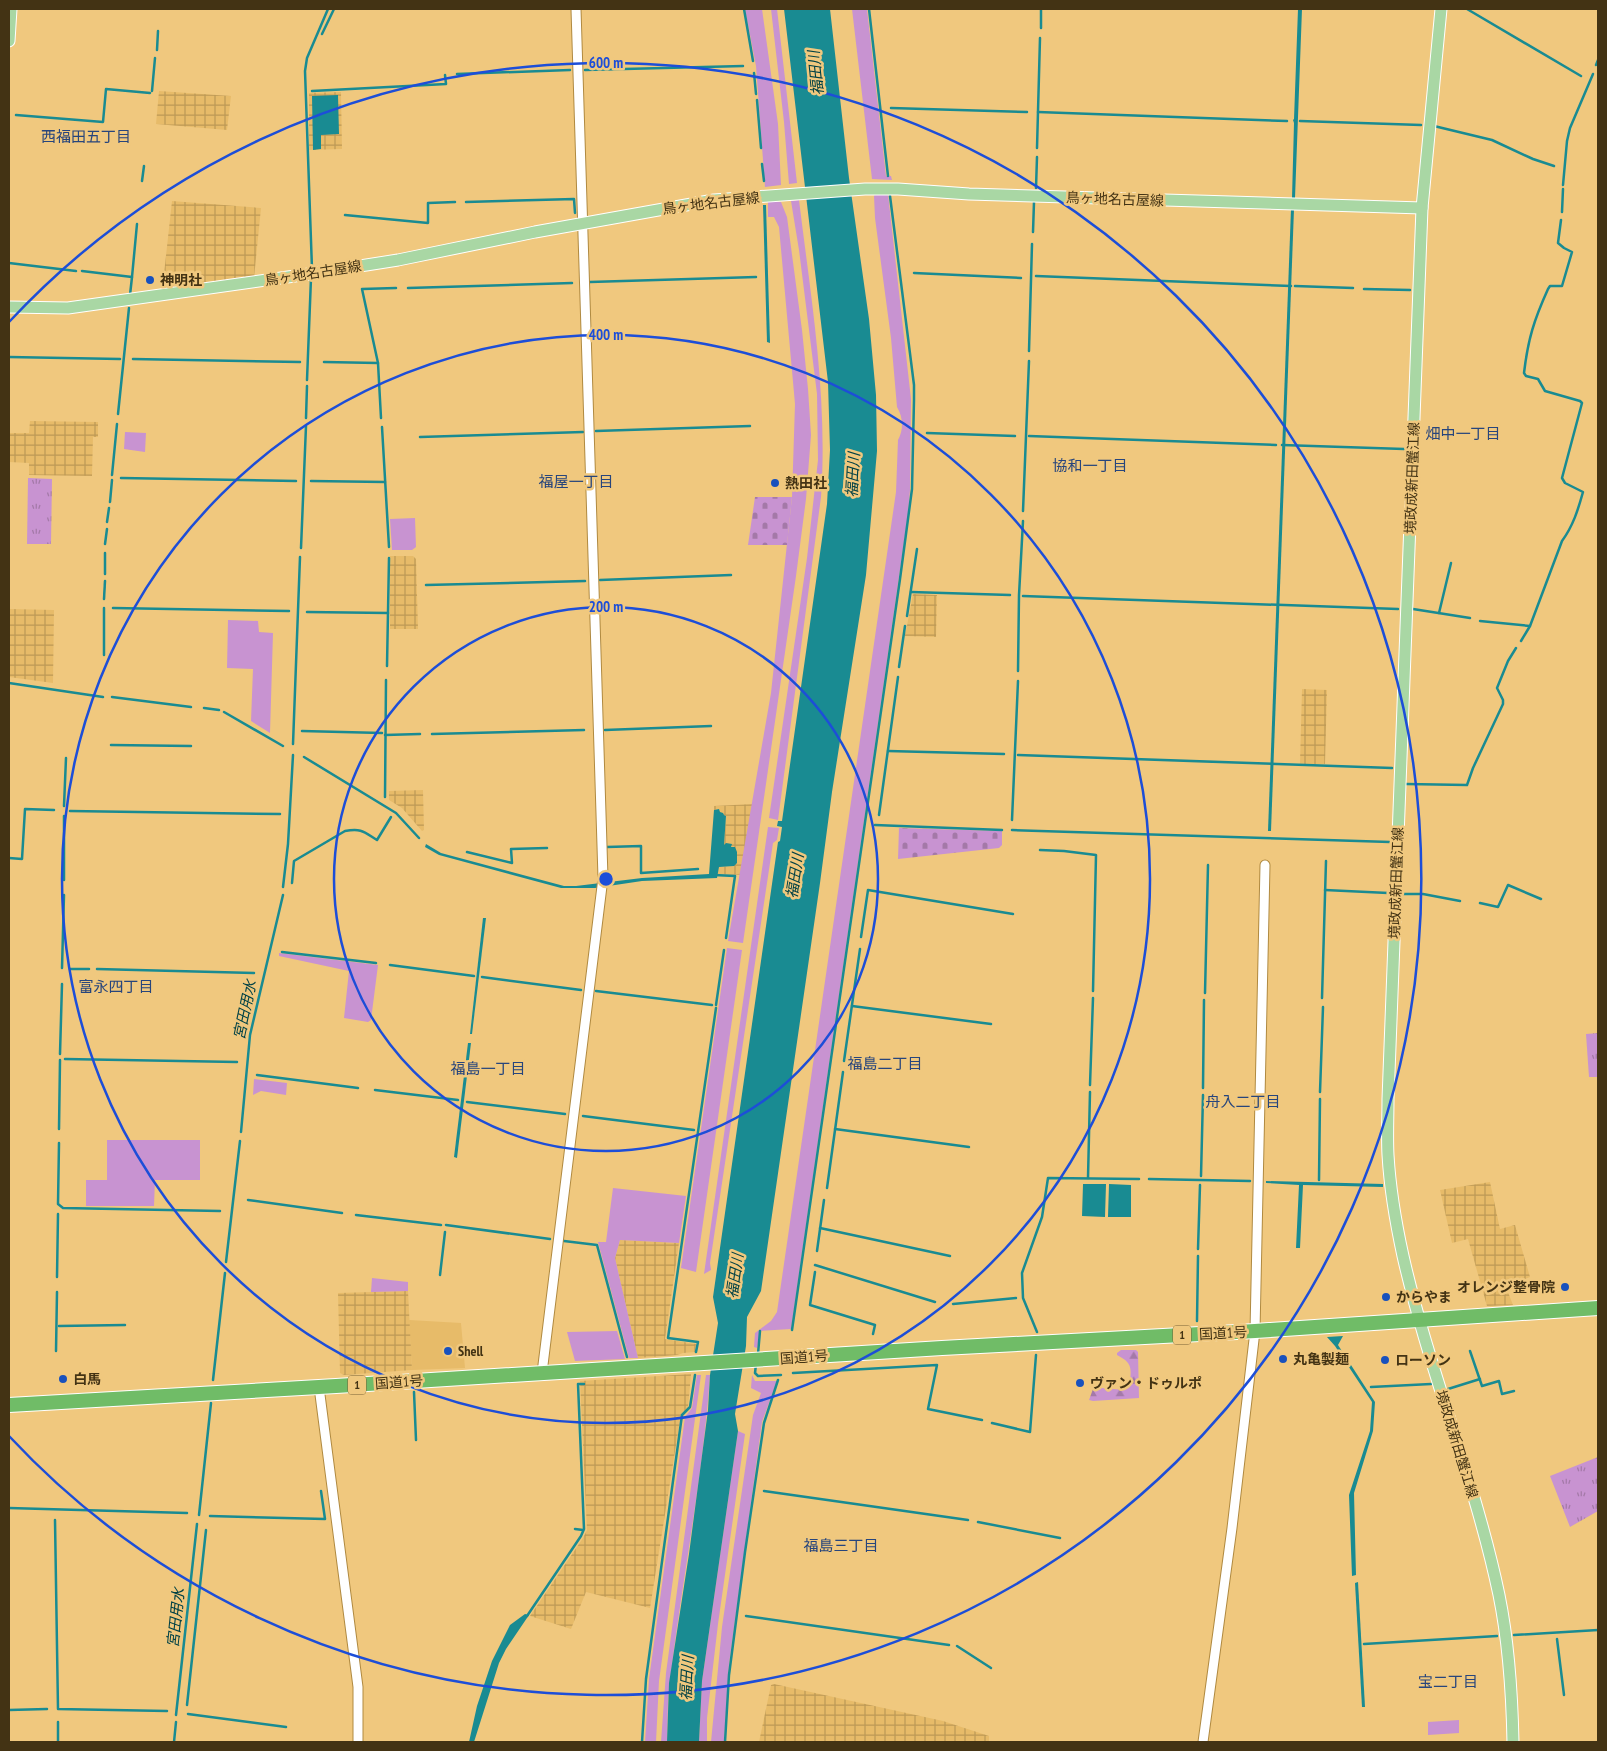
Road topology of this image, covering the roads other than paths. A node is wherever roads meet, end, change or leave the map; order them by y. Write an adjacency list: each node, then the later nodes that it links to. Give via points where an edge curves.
1 (11, 9): 4 (main road)
2 (576, 9): 6 (street)
3 (1441, 9): 5 (main road, 境政成新田蟹江線)
4 (9, 41)
5 (1422, 208): 6 (main road, 鳥ヶ地名古屋線, via 865,189 683,205); 10 (main road, 境政成新田蟹江線, via 1388,1098 1392,1192 1403,1256)
6 (584, 223): 7 (main road, 鳥ヶ地名古屋線, via 398,260 308,274 68,308); 12 (street, via 603,878)
7 (9, 308)
8 (1265, 864): 11 (street)
9 (1598, 1308): 10 (highway, 国道1号 / 1)
10 (1420, 1320): 11 (highway, 国道1号 / 1); 17 (main road, 境政成新田蟹江線, via 1499,1595 1510,1663)
11 (1254, 1331): 12 (highway, 国道1号 / 1); 16 (street)
12 (542, 1373): 13 (highway, 国道1号 / 1)
13 (319, 1387): 14 (highway, 国道1号 / 1); 15 (street, via 358,1687)
14 (9, 1405)
15 (358, 1742)
16 (1203, 1742)
17 (1513, 1742)

